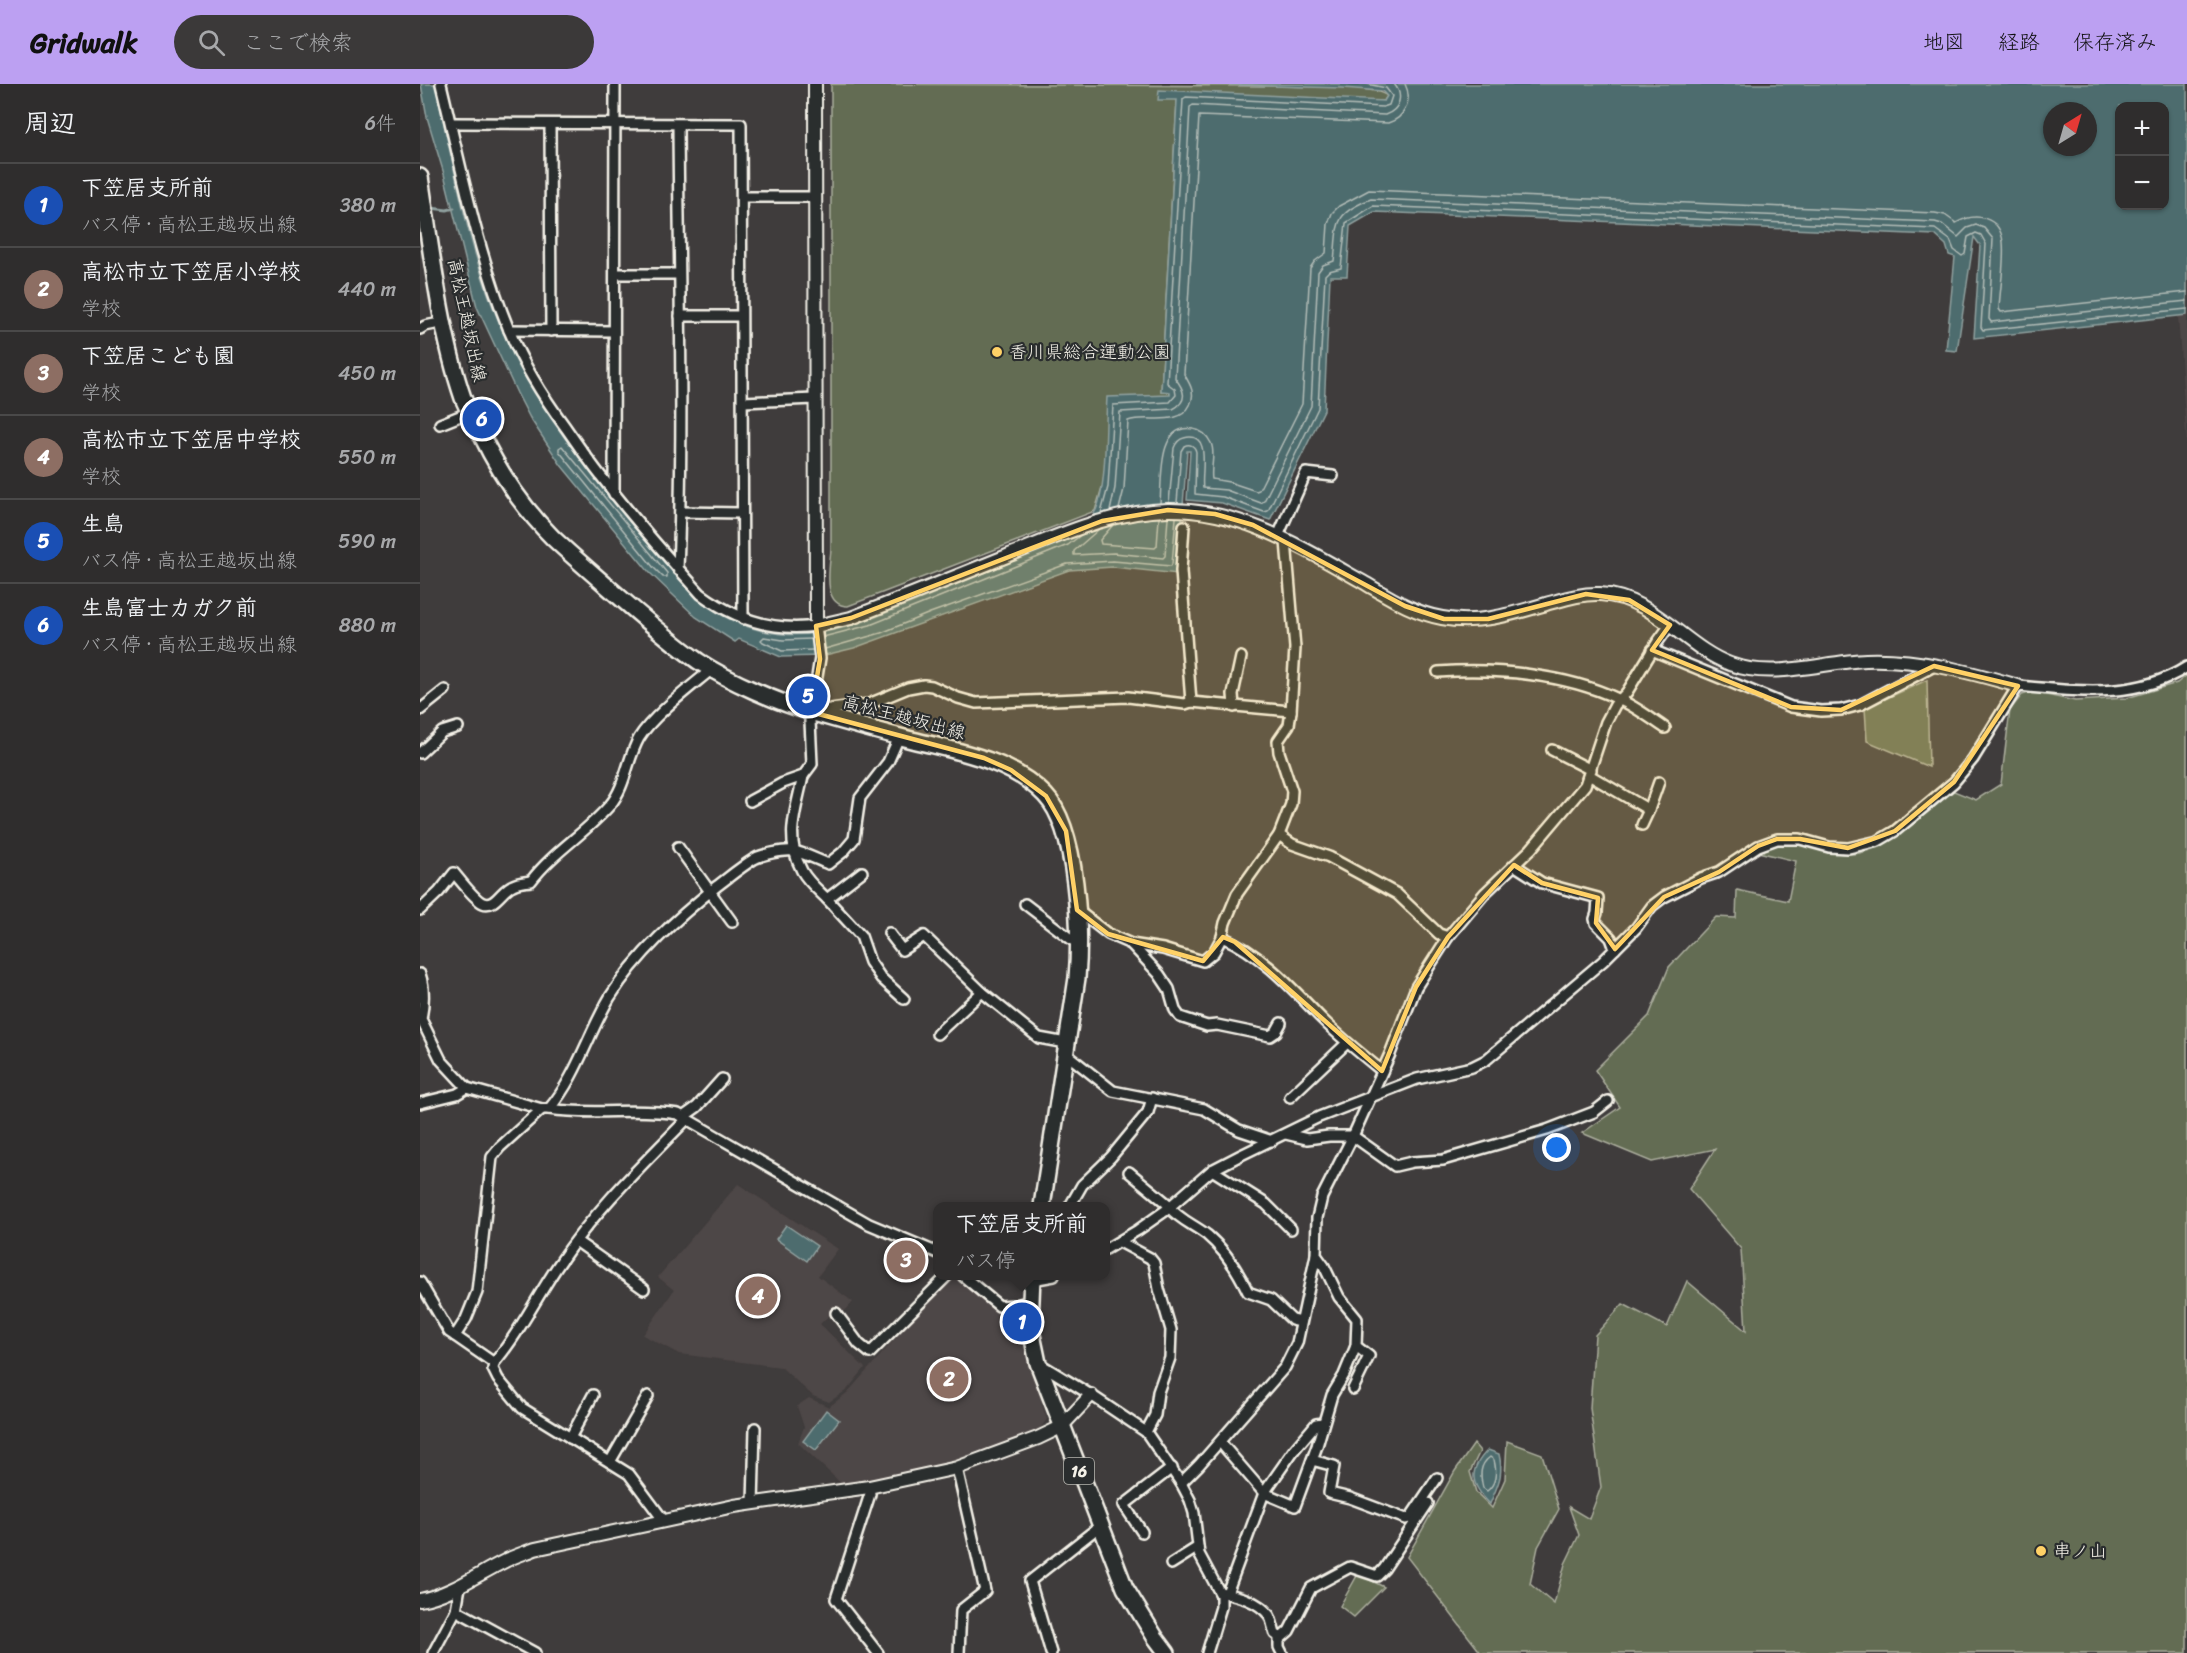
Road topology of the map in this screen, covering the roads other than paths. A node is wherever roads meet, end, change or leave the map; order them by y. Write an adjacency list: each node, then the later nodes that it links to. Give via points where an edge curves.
1 (441, 84): 4 (street)
2 (615, 84): 5 (street)
3 (815, 84): 10 (street)
4 (451, 123): 6 (street); 18 (street, via 471,209)
5 (615, 123): 6 (street); 7 (street); 12 (street)
6 (550, 124): 19 (street)
7 (678, 125): 9 (street, via 741,124); 13 (street)
8 (420, 177): 11 (main road, 高松王越坂出線)
9 (742, 197): 10 (street); 15 (street)
10 (815, 198): 21 (street)
11 (423, 208): 16 (main road, 高松王越坂出線)
12 (615, 274): 13 (street); 20 (street)
13 (679, 274): 14 (street)
14 (680, 316): 15 (street); 27 (street)
15 (741, 316): 22 (street)
16 (445, 322): 17 (street); 23 (main road, 高松王越坂出線)
17 (420, 329)
18 (509, 330): 19 (street); 26 (street, via 552,408)
19 (551, 330): 20 (street)
20 (614, 332): 26 (street)
21 (815, 399): 22 (street); 34 (street)
22 (743, 402): 28 (street)
23 (470, 412): 24 (street); 39 (main road, 高松王越坂出線, via 512,490 534,518 649,623)
24 (440, 424)
25 (1333, 476): 30 (street, via 1306,473)
26 (614, 494): 31 (street)
27 (680, 513): 28 (street); 31 (street)
28 (741, 513): 32 (street)
29 (1184, 526): 44 (street, via 1181,571)
30 (1278, 536): 33 (street, via 1406,606 1444,619 1488,619 1569,597 1600,594 1644,607); 34 (street, via 1215,514 1168,510 1127,514); 47 (street, via 1294,648)
31 (678, 569): 32 (street, via 701,594)
32 (743, 619): 34 (street, via 769,626)
33 (1670, 625): 35 (street); 37 (street, via 1711,654 1748,669 1864,660)
34 (817, 628): 48 (street, via 820,658)
35 (1652, 650): 37 (street, via 1791,707 1821,711 1860,705); 43 (street)
36 (1241, 657): 45 (street)
37 (1935, 666): 41 (street)
38 (2187, 668): 41 (street, via 2169,678 2121,691)
39 (712, 669): 48 (main road, 高松王越坂出線); 68 (street, via 640,736 610,804 544,864 531,881 512,885 489,904 482,903 454,873)
40 (1438, 672): 43 (street, via 1517,673 1572,682)
41 (2018, 686): 76 (street, via 1962,773 1895,831 1878,841 1848,848 1800,839 1777,839 1758,846 1719,872 1664,897)
42 (445, 690): 46 (street)
43 (1620, 699): 50 (street); 54 (street, via 1606,722)
44 (1191, 702): 45 (street); 48 (street, via 1128,697 976,703 924,685 869,704)
45 (1234, 707): 47 (street)
46 (420, 710)
47 (1292, 711): 60 (street, via 1278,741 1292,791)
48 (811, 712): 51 (main road, 高松王越坂出線); 55 (street, via 812,764)
49 (458, 727): 53 (street, via 442,732)
50 (1665, 728)
51 (899, 737): 62 (street, via 888,762 860,798 854,839 848,847 828,864); 69 (main road, 高松王越坂出線, via 984,758 1011,770 1046,796 1066,831)
52 (1552, 750): 54 (street)
53 (420, 753)
54 (1590, 772): 58 (street); 63 (street, via 1586,785)
55 (803, 776): 57 (street); 62 (street, via 791,835)
56 (1659, 782): 58 (street)
57 (750, 801)
58 (1648, 810): 59 (street)
59 (1642, 825)
60 (1279, 835): 72 (street, via 1237,894); 73 (street, via 1396,894 1439,934)
61 (678, 847): 65 (street)
62 (793, 851): 65 (street, via 754,859); 66 (street, via 803,873)
63 (1514, 865): 73 (street); 76 (street, via 1542,883 1598,898 1594,919)
64 (862, 872): 66 (street)
65 (711, 891): 70 (street); 92 (street, via 636,962 611,996 561,1095)
66 (827, 899): 79 (street, via 861,936 870,962 881,978)
67 (1025, 904): 75 (street)
68 (420, 910)
69 (1077, 910): 74 (street, via 1108,934); 75 (main road, 高松王越坂出線)
70 (732, 922)
71 (889, 933): 78 (street, via 902,950 924,936)
72 (1222, 936): 74 (street, via 1214,952 1203,961); 82 (street, via 1280,977)
73 (1448, 937): 84 (street, via 1416,987)
74 (1131, 944): 80 (street, via 1159,974 1180,1017 1207,1026 1270,1036)
75 (1080, 945): 83 (main road, 高松王越坂出線)
76 (1615, 949): 89 (street, via 1486,1060 1472,1067 1417,1079)
77 (420, 974): 86 (street, via 421,1019 441,1060)
78 (982, 992): 81 (street); 83 (street, via 1039,1038)
79 (904, 999)
80 (1281, 1023)
81 (937, 1034)
82 (1347, 1043): 84 (street); 87 (street)
83 (1065, 1048): 88 (street, via 1113,1091); 99 (main road, 高松王越坂出線)
84 (1382, 1071): 89 (street)
85 (722, 1079): 93 (street)
86 (468, 1088): 91 (street); 92 (street)
87 (1290, 1097)
88 (1152, 1098): 96 (street, via 1204,1109 1239,1130); 100 (street, via 1148,1112 1082,1185)
89 (1370, 1098): 94 (street); 95 (street)
90 (1608, 1101): 95 (street, via 1594,1112 1546,1130 1443,1160 1401,1166 1395,1166)
91 (420, 1103)
92 (546, 1109): 93 (street, via 593,1113 660,1111); 116 (street, via 492,1157 477,1292)
93 (685, 1118): 103 (street); 106 (street, via 869,1224)
94 (1286, 1134): 95 (street, via 1307,1139); 96 (street)
95 (1353, 1136): 107 (street, via 1322,1197)
96 (1272, 1141): 97 (street)
97 (1212, 1170): 101 (street); 102 (street, via 1266,1204)
98 (1129, 1172): 101 (street)
99 (1043, 1202)
100 (1072, 1202)
101 (1169, 1207): 104 (street); 115 (street, via 1207,1235 1230,1259 1248,1292 1271,1300 1292,1320)
102 (1291, 1229)
103 (576, 1241): 112 (street); 119 (street)
104 (1120, 1242): 105 (street); 127 (street, via 1154,1263 1171,1330 1170,1358 1155,1415)
105 (1110, 1247)
106 (933, 1251)
107 (1316, 1255): 115 (street); 117 (street, via 1339,1298 1357,1319)
108 (942, 1280): 114 (street, via 870,1353)
109 (969, 1280): 113 (street, via 999,1306)
110 (1032, 1280): 113 (main road, 16)
111 (420, 1282): 116 (street)
112 (644, 1289)
113 (1030, 1301): 118 (main road, 16, via 1030,1325)
114 (836, 1313)
115 (1301, 1322): 129 (street, via 1298,1343 1285,1367)
116 (455, 1336): 119 (street)
117 (1356, 1346): 120 (street, via 1369,1356); 124 (street)
118 (1038, 1363): 122 (street); 125 (main road, 16)
119 (494, 1364): 128 (street, via 498,1379 522,1408)
120 (1353, 1389)
121 (593, 1395): 128 (street)
122 (1091, 1395): 125 (street); 127 (street)
123 (648, 1396): 131 (street)
124 (1323, 1423): 130 (street); 137 (street, via 1316,1424 1294,1450)
125 (1061, 1426): 132 (street); 142 (main road, 16)
126 (755, 1428): 139 (street)
127 (1146, 1432): 133 (street)
128 (570, 1438): 131 (street)
129 (1220, 1442): 135 (street); 137 (street)
130 (1312, 1460): 137 (street, via 1295,1506); 140 (street, via 1334,1466 1329,1493)
131 (610, 1462): 141 (street, via 629,1474)
132 (957, 1468): 136 (street); 154 (street, via 985,1591 961,1610)
133 (1172, 1468): 135 (street); 143 (street, via 1124,1505)
134 (1437, 1478): 140 (street)
135 (1181, 1483): 144 (street, via 1194,1513)
136 (869, 1487): 139 (street); 153 (street, via 836,1599)
137 (1264, 1493): 147 (street)
138 (1428, 1503): 140 (street)
139 (753, 1504): 141 (street)
140 (1413, 1519): 150 (street, via 1377,1576 1350,1567 1311,1588 1289,1631)
141 (664, 1521): 146 (street, via 535,1549 505,1560)
142 (1100, 1526): 155 (street, via 1030,1581); 156 (main road, 16, via 1125,1588)
143 (1142, 1532)
144 (1198, 1547): 145 (street); 147 (street, via 1204,1564)
145 (1171, 1564)
146 (460, 1587): 148 (street); 149 (street)
147 (1224, 1592): 150 (street, via 1254,1602 1270,1616); 157 (street)
148 (420, 1600)
149 (456, 1610): 151 (street); 152 (street)
150 (1279, 1636): 158 (street)
151 (433, 1653)
152 (535, 1653)
153 (878, 1653)
154 (959, 1653)
155 (1051, 1653)
156 (1167, 1653)
157 (1207, 1653)
158 (1282, 1653)

